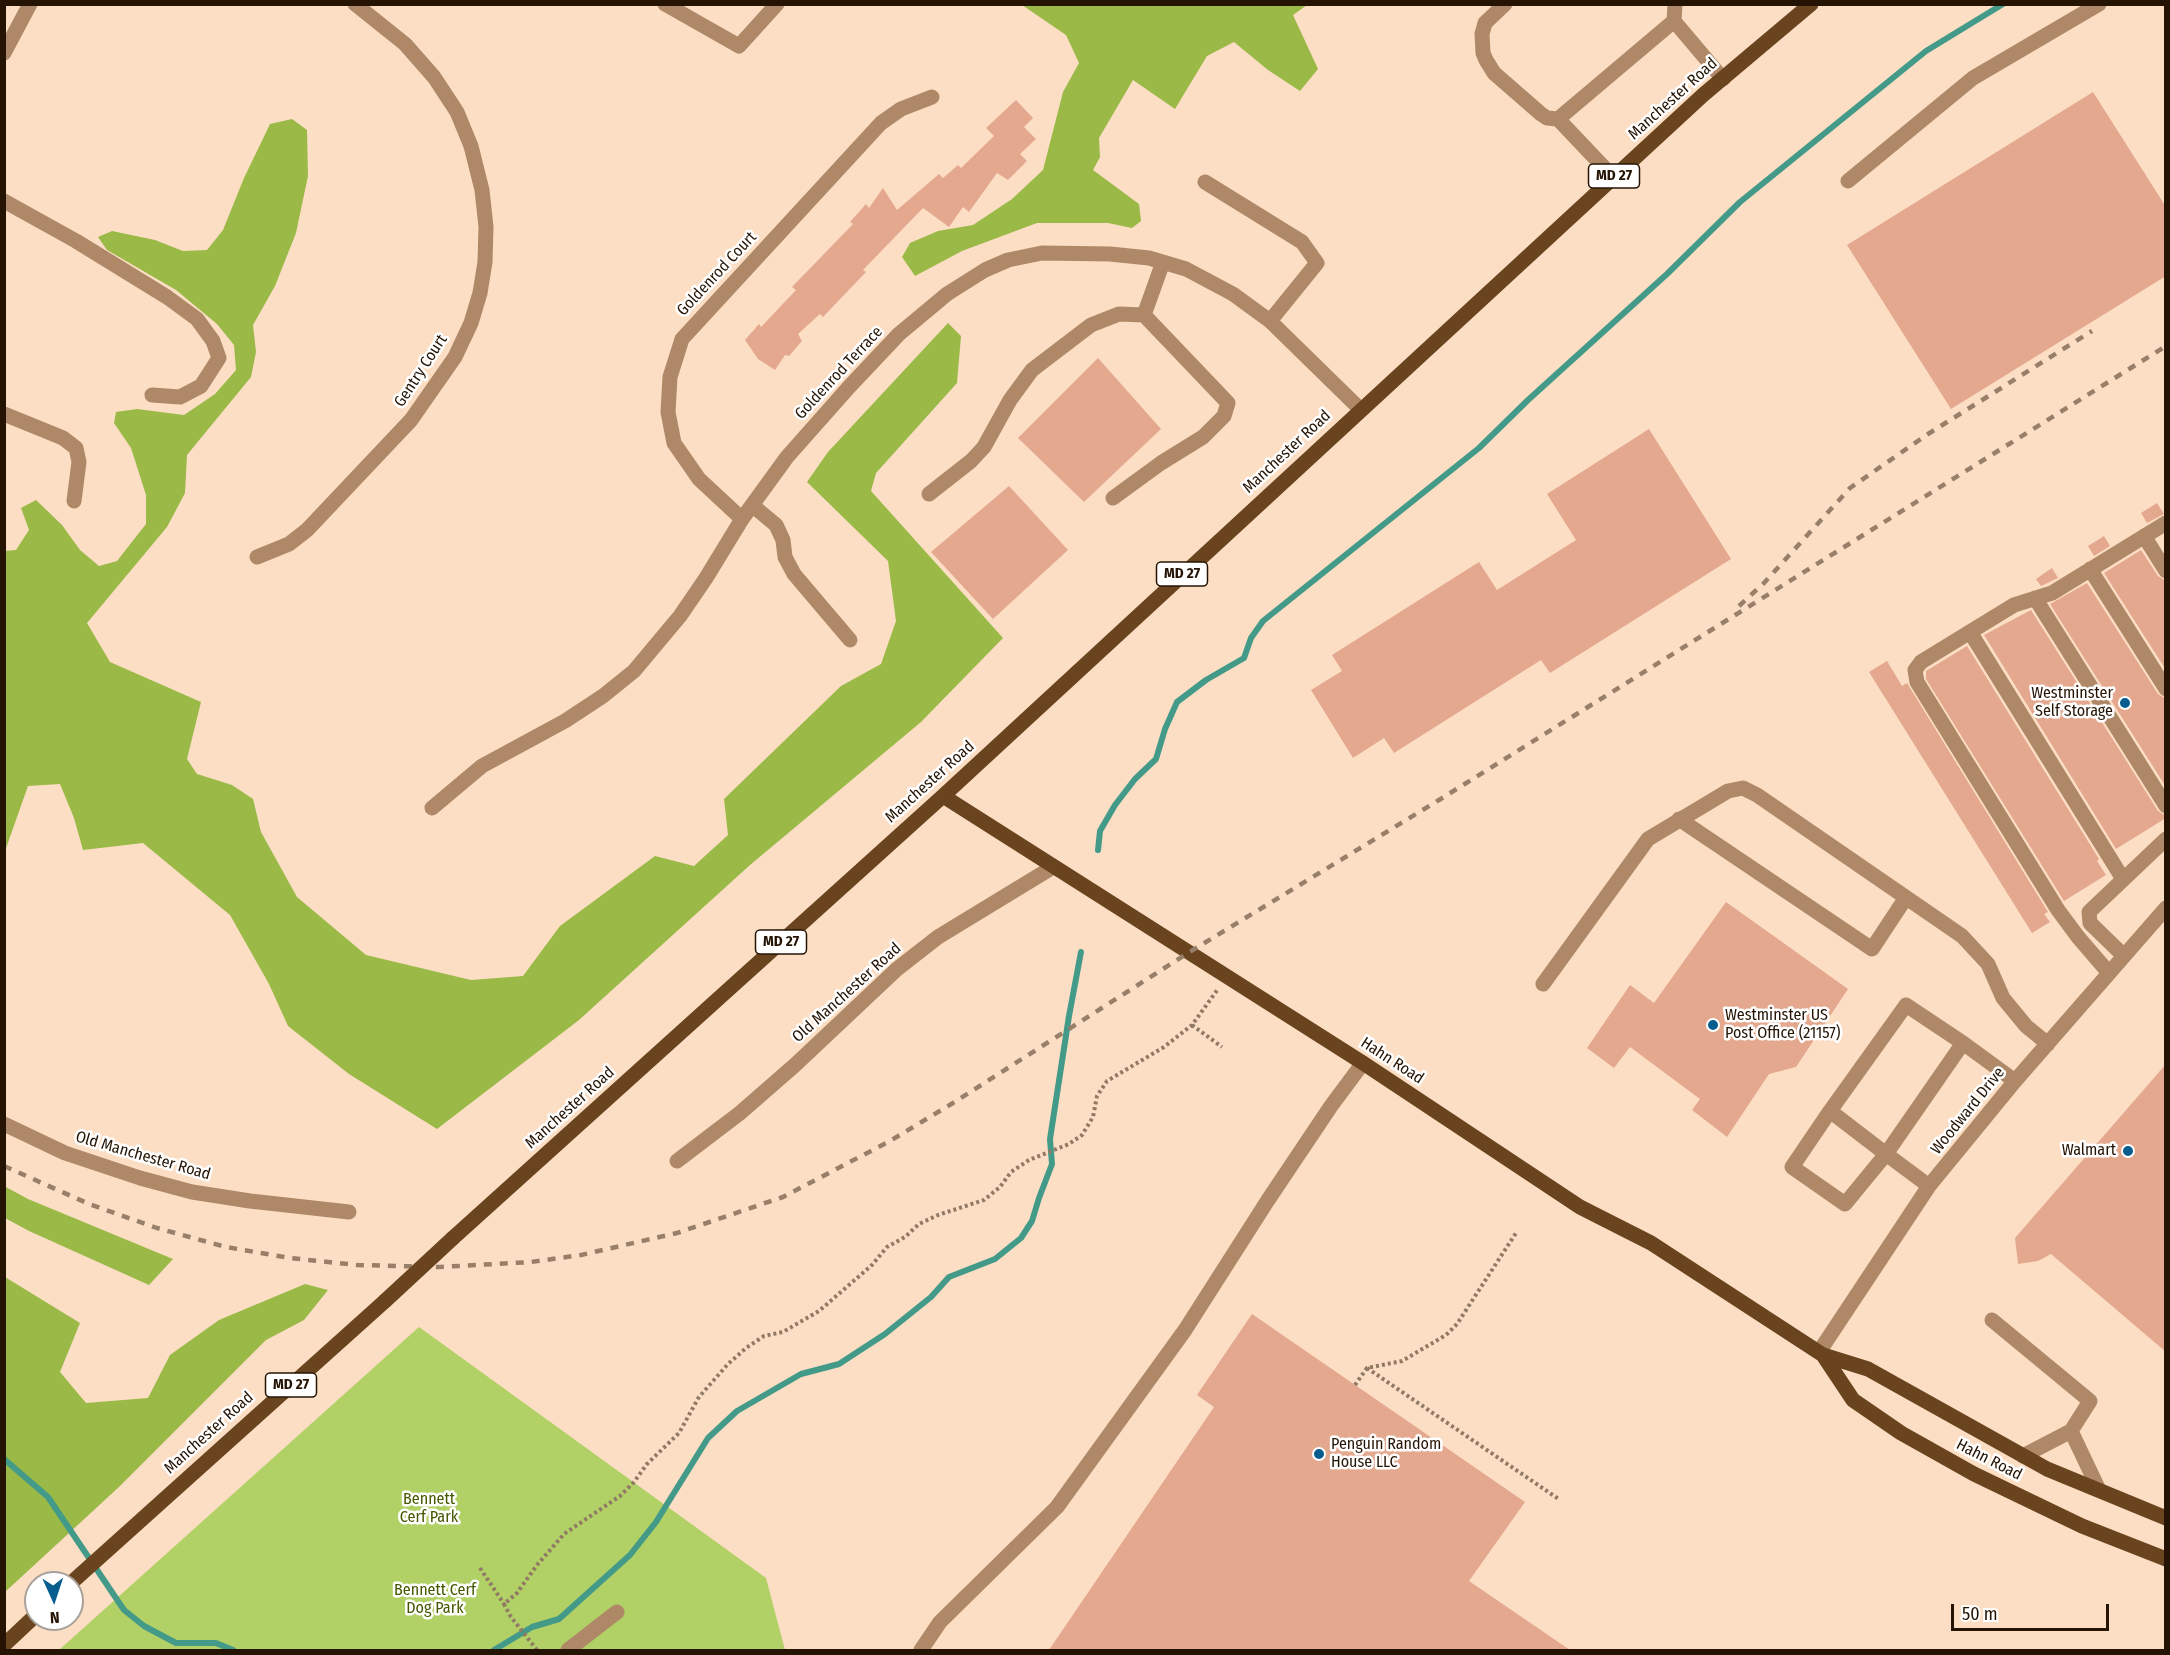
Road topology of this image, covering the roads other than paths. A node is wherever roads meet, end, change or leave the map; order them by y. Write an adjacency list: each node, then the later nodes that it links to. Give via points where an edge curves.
1 (30, 4): 10 (street)
2 (355, 4): 31 (street, Gentry Court, via 405,44 457,112 482,190 486,227 480,293 455,357 411,420 307,530 289,544)
3 (665, 4): 4 (street, via 739,46)
4 (777, 4)
5 (1505, 4): 13 (street, via 1485,23 1482,34 1486,60 1494,73 1541,114)
6 (1675, 4): 9 (street)
7 (1811, 4): 11 (main road, Manchester Road / MD 27)
8 (2098, 4): 15 (street, via 1973,78)
9 (1674, 21): 11 (street); 13 (street)
10 (4, 53)
11 (1723, 79): 14 (main road, Manchester Road / MD 27)
12 (932, 97): 28 (street, Goldenrod Court, via 901,109 881,123 682,339 670,377 668,412 674,443 699,479)
13 (1558, 118): 14 (street)
14 (1613, 177): 22 (main road, Manchester Road / MD 27)
15 (1848, 181)
16 (1205, 182): 20 (street, via 1302,242 1317,263)
17 (4, 201): 21 (street, via 86,247 197,319 213,341 219,358 201,386 180,398)
18 (1163, 262): 19 (street); 20 (street, Goldenrod Terrace, via 1186,269 1233,294); 27 (street, Goldenrod Terrace, via 1110,254 1042,254 1008,260 985,270 947,294 899,334 787,457)
19 (1144, 315): 24 (street, via 1119,314 1091,325 1032,369 984,447); 25 (street, via 1228,403 1224,416 1203,437)
20 (1270, 321): 22 (street, Goldenrod Terrace)
21 (152, 395)
22 (1360, 409): 38 (main road, Manchester Road / MD 27)
23 (4, 414): 26 (street, via 63,438 76,448 80,462)
24 (929, 494)
25 (1113, 498)
26 (74, 501)
27 (752, 505): 28 (street, Goldenrod Terrace); 36 (street, via 776,525 794,574)
28 (742, 519): 40 (street, Goldenrod Terrace, via 680,616 634,671 565,721 482,766)
29 (2166, 523): 30 (street)
30 (2144, 536): 32 (street); 33 (street)
31 (257, 557)
32 (2090, 569): 34 (street); 37 (street)
33 (2166, 571)
34 (2035, 598): 35 (street, via 2014,605); 39 (street)
35 (1970, 632): 44 (street); 48 (street, via 1918,664 1916,678 2058,910)
36 (850, 640)
37 (2166, 688)
38 (943, 796): 43 (main road, Hahn Road); 67 (main road, Manchester Road / MD 27, bridge)
39 (2166, 806)
40 (432, 808)
41 (1679, 819): 45 (street, via 1728,791 1743,788); 45 (street, via 1872,949); 49 (street, via 1648,839)
42 (2166, 839): 44 (street)
43 (1053, 867): 52 (main road, Hahn Road); 57 (street, Old Manchester Road, via 938,938 897,969 787,1072)
44 (2123, 879): 47 (street, via 2088,916 2090,923)
45 (1905, 899): 51 (street, via 1962,936 1988,964 2003,998 2026,1026)
46 (2166, 908): 47 (street, Woodward Drive)
47 (2124, 956): 48 (street, Woodward Drive)
48 (2109, 973): 51 (street, Woodward Drive)
49 (1543, 984)
50 (1963, 1043): 53 (street); 54 (street, via 1906,1005); 56 (street)
51 (2048, 1044): 53 (street, Woodward Drive)
52 (1363, 1063): 61 (main road, Hahn Road, via 1580,1207 1651,1243); 72 (street, via 1185,1330 1057,1507 940,1622)
53 (2015, 1081): 58 (street, Woodward Drive)
54 (1830, 1111): 56 (street); 56 (street, via 1792,1167 1845,1204)
55 (4, 1124): 59 (street, Old Manchester Road, via 65,1153 192,1192)
56 (1886, 1154): 58 (street)
57 (677, 1161)
58 (1929, 1186): 61 (street, Woodward Drive)
59 (349, 1212)
60 (1992, 1320): 62 (street, via 2090,1401)
61 (1821, 1354): 63 (main road, Hahn Road, via 1868,1369); 66 (main road, Hahn Road, via 1853,1400 1901,1433 1974,1474 2082,1526)
62 (2071, 1431): 63 (street); 64 (street)
63 (2023, 1456): 64 (main road, Hahn Road)
64 (2099, 1490): 65 (main road, Hahn Road)
65 (2166, 1518)
66 (2166, 1559)
67 (84, 1571)
68 (618, 1612): 71 (street)
69 (24, 1627): 70 (main road)
70 (4, 1645)
71 (567, 1650)
72 (921, 1650)

